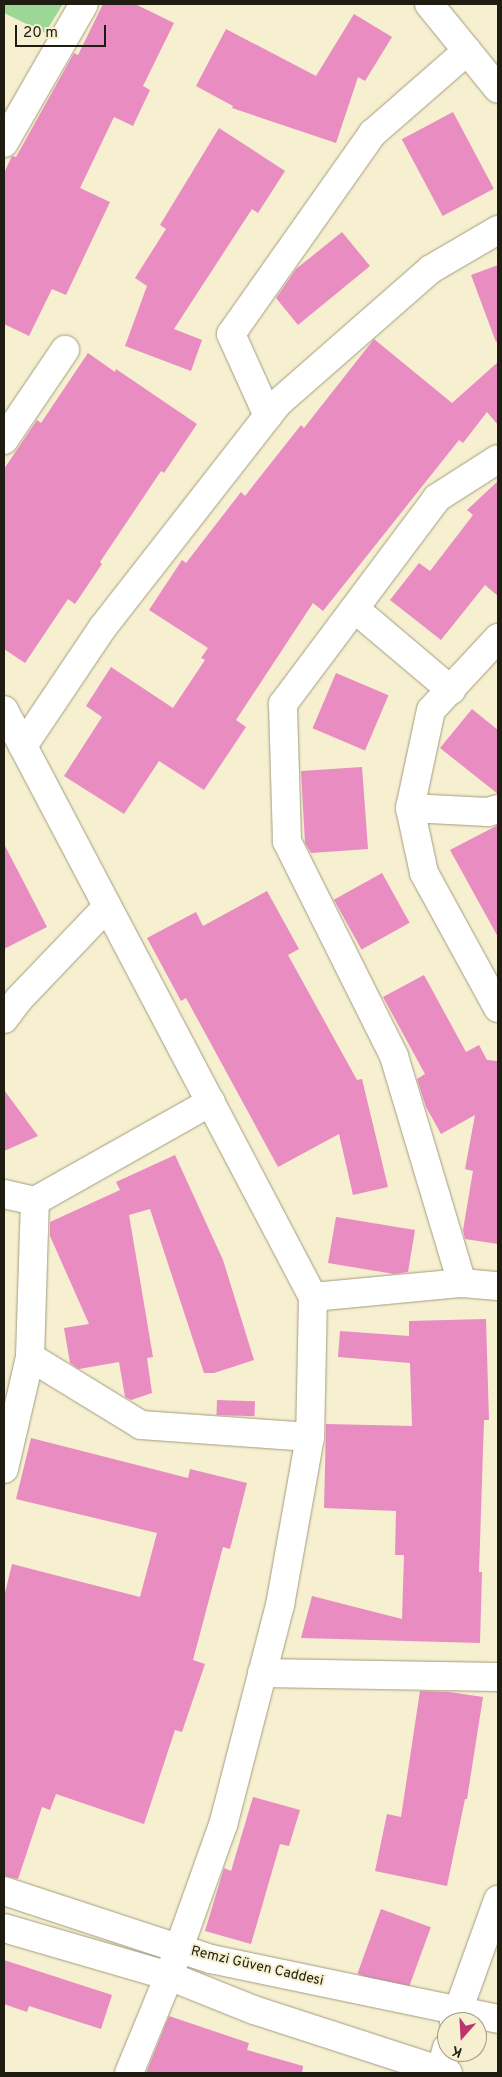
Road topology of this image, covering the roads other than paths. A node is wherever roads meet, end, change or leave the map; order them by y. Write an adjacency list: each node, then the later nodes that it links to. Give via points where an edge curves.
1 (84, 4): 5 (street)
2 (429, 4): 3 (street)
3 (467, 51): 4 (street); 8 (street, via 373,133 230,334)
4 (498, 89)
5 (4, 143)
6 (498, 230): 8 (street, via 430,269 278,403)
7 (65, 350): 9 (street)
8 (268, 416): 15 (street, via 103,627)
9 (4, 440)
10 (498, 459): 11 (street, via 437,498)
11 (355, 609): 13 (street); 24 (street, via 283,704 287,842 394,1056)
12 (498, 638): 13 (street)
13 (450, 690): 16 (street, via 431,710)
14 (4, 710): 15 (street)
15 (22, 746): 18 (street)
16 (410, 808): 17 (street, via 488,812); 19 (street, via 424,873)
17 (498, 809)
18 (107, 906): 20 (street, via 19,999); 21 (street)
19 (498, 1008)
20 (4, 1020)
21 (211, 1102): 23 (street); 26 (street)
22 (4, 1194): 23 (street)
23 (35, 1201): 27 (street)
24 (462, 1283): 25 (street); 26 (street)
25 (498, 1286)
26 (313, 1297): 28 (street)
27 (30, 1357): 28 (street, via 142,1425); 29 (street)
28 (310, 1437): 30 (street, via 280,1604)
29 (4, 1469)
30 (262, 1673): 31 (street); 35 (street, via 223,1825)
31 (498, 1677)
32 (4, 1891): 35 (street, Remzi Güven Caddesi)
33 (498, 1900): 37 (street)
34 (4, 1928): 36 (street)
35 (179, 1948): 36 (street); 38 (street, Remzi Güven Caddesi, via 211,1959)
36 (169, 1976): 39 (street, via 254,2010); 40 (street)
37 (458, 2012)
38 (437, 2013)
39 (444, 2067)
40 (129, 2073)

